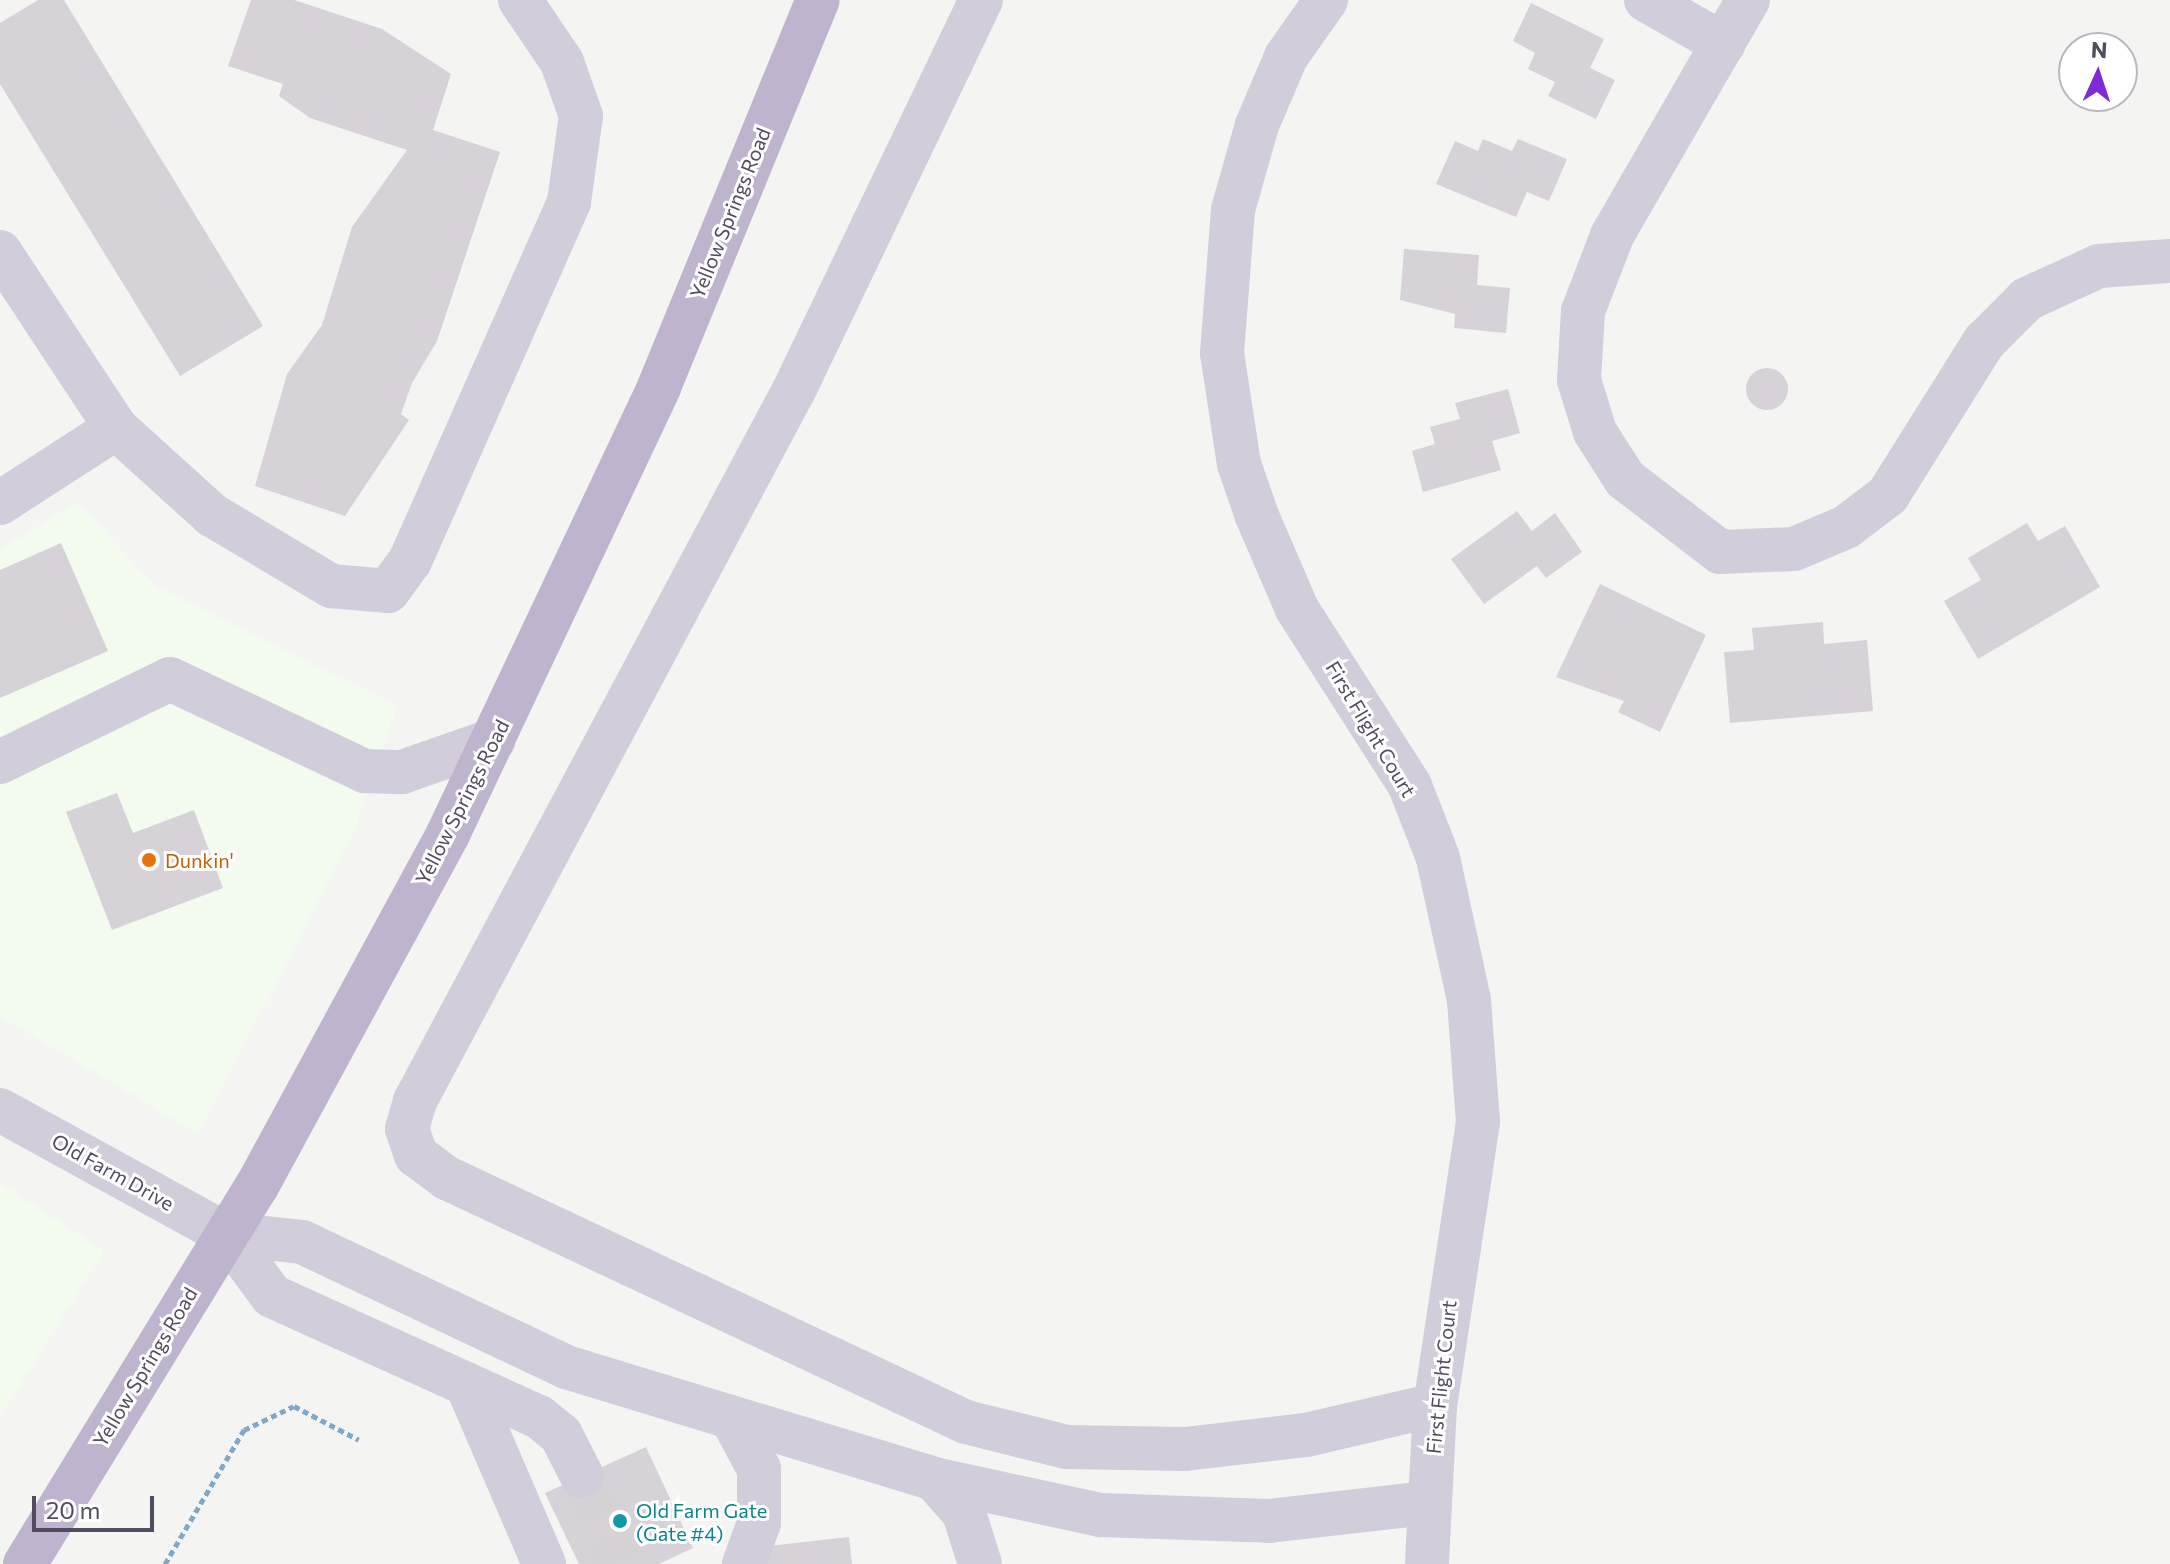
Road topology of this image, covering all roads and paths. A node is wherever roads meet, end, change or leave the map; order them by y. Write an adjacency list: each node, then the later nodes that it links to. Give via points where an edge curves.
1 (520, 0): 10 (street, via 562,62 581,116 569,202 410,561 388,591 331,586 212,515)
2 (818, 0): 12 (main road, Yellow Springs Road, via 659,387)
3 (981, 0): 17 (street, via 794,390 415,1101 407,1129 416,1155 447,1178 966,1422 1066,1447 1185,1449 1306,1435)
4 (1326, 0): 17 (street, First Flight Court, via 1286,57 1257,125 1233,210 1222,353 1239,464 1257,516 1297,609 1410,786 1438,858 1469,1000 1478,1122)
5 (1646, 0): 7 (street)
6 (1748, 0): 7 (street)
7 (1723, 44): 9 (street, via 1612,236 1583,311 1579,380 1595,432 1625,479 1720,552 1794,549 1846,527 1888,495 1984,342 2027,299 2099,266)
8 (0, 252): 10 (street)
9 (2170, 261)
10 (116, 428): 11 (street)
11 (0, 503)
12 (494, 740): 13 (street, via 402,772 365,771 170,679); 15 (main road, Yellow Springs Road)
13 (0, 762)
14 (0, 1110): 15 (street, Old Farm Drive)
15 (226, 1234): 16 (street, via 272,1296); 18 (street, via 302,1242 566,1367); 23 (main road, Yellow Springs Road)
16 (467, 1385): 20 (street, via 539,1417 561,1435); 25 (street)
17 (1435, 1405): 22 (street, First Flight Court)
18 (731, 1417): 21 (street); 26 (street, via 759,1469 759,1523)
19 (359, 1440): 24 (path, via 294,1406 244,1430)
20 (582, 1476)
21 (934, 1479): 22 (street, via 1101,1515 1269,1521); 27 (street, via 964,1513)
22 (1427, 1535)
23 (25, 1564)
24 (165, 1564)
25 (544, 1564)
26 (744, 1564)
27 (980, 1564)

